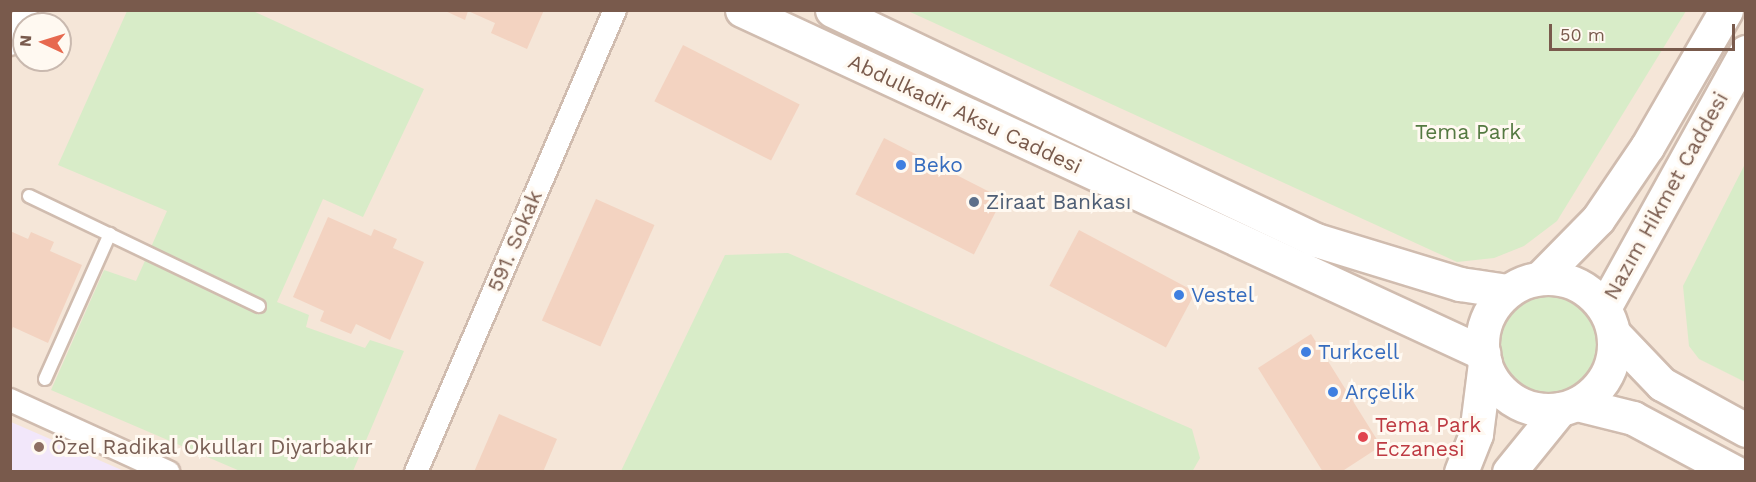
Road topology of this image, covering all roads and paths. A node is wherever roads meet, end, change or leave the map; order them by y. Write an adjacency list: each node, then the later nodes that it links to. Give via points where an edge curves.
1 (26, 10): 6 (street)
2 (615, 10): 20 (street, 591. Sokak)
3 (742, 10): 14 (main road, Abdulkadir Aksu Caddesi)
4 (831, 10): 11 (main road, Abdulkadir Aksu Caddesi, via 1316,240 1460,284)
5 (1726, 10): 10 (main road, Nazım Hikmet Caddesi, via 1647,147 1599,219)
6 (10, 44)
7 (1746, 52): 13 (main road, Nazım Hikmet Caddesi)
8 (29, 196): 9 (lane)
9 (110, 234): 12 (lane); 15 (lane)
10 (1541, 277): 11 (main road); 13 (main road, via 1566,279 1588,290)
11 (1507, 291): 14 (main road, via 1488,319)
12 (259, 306)
13 (1609, 321): 17 (main road, via 1614,355 1607,375 1594,392); 18 (main road, via 1662,384)
14 (1484, 358): 17 (main road, via 1493,381 1522,405); 21 (main road, via 1476,434)
15 (45, 379)
16 (10, 400): 19 (street)
17 (1569, 407): 22 (main road); 23 (main road, via 1633,418)
18 (1746, 430)
19 (166, 471)
20 (416, 471)
21 (1461, 471)
22 (1509, 471)
23 (1734, 471)

